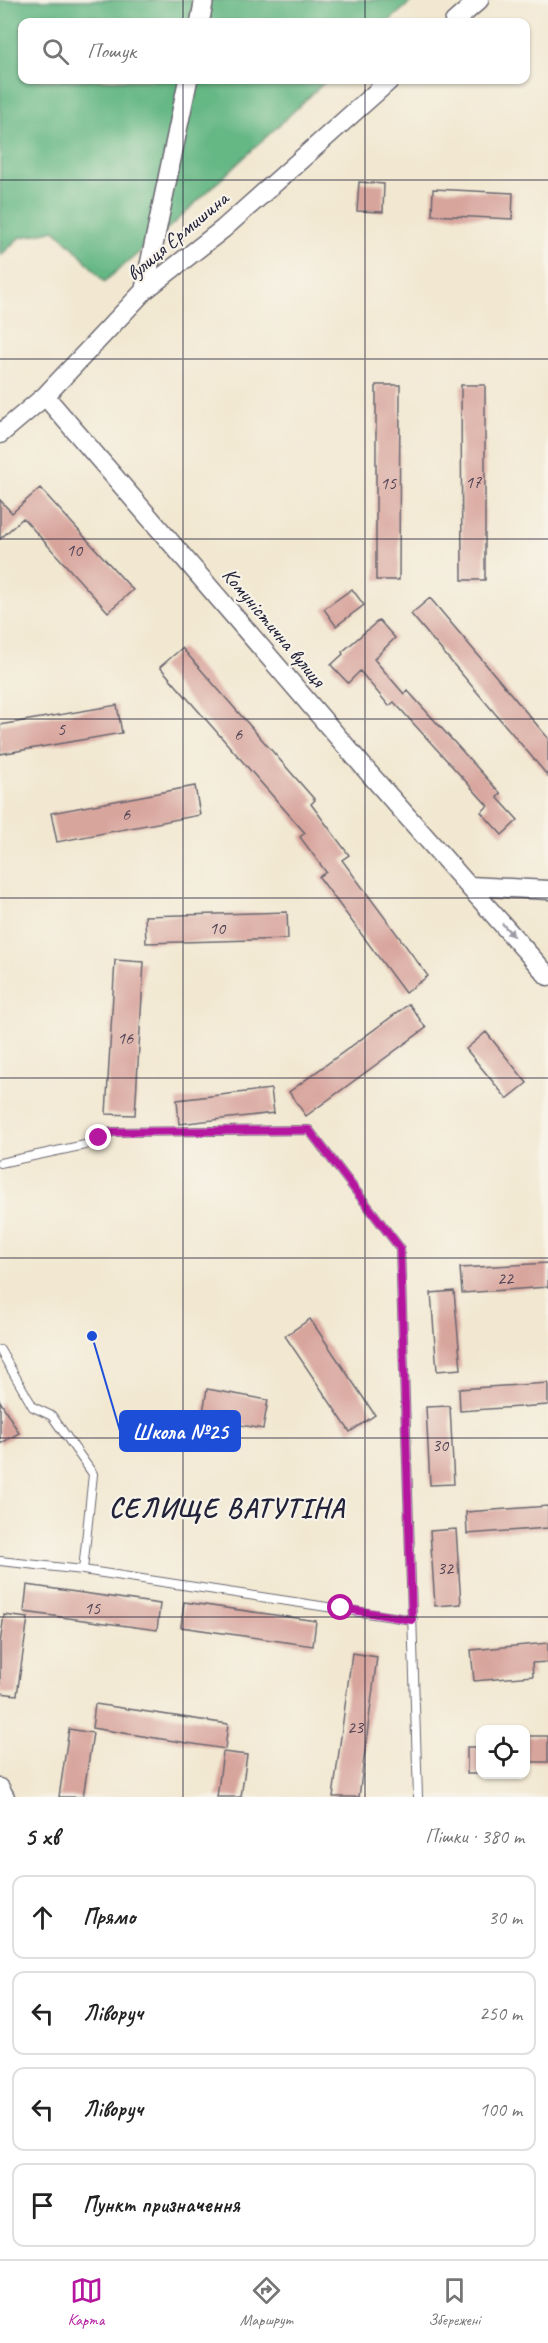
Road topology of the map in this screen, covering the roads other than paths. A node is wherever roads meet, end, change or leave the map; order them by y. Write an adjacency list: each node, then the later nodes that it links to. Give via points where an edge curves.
1 (204, 0): 3 (street)
2 (479, 0): 4 (street)
3 (201, 18)
4 (459, 18)
5 (187, 84): 7 (street)
6 (386, 84): 7 (street, вулиця Єрмишина, via 223,229)
7 (144, 291): 8 (street, вулиця Єрмишина)
8 (45, 396): 9 (street, вулиця Єрмишина); 10 (street, Комуністична вулиця)
9 (0, 434)
10 (470, 886): 11 (street); 12 (street, Комуністична вулиця, one-way to 12)
11 (548, 890)
12 (548, 976)
13 (0, 1163): 17 (lane, via 85,1145 112,1132 309,1130 400,1248)
14 (0, 1350): 16 (lane, via 33,1407 52,1416 93,1474)
15 (0, 1561): 16 (lane)
16 (83, 1570): 17 (lane)
17 (412, 1620): 20 (lane)
18 (0, 1788): 19 (street)
19 (5, 1797)
20 (418, 1797)

